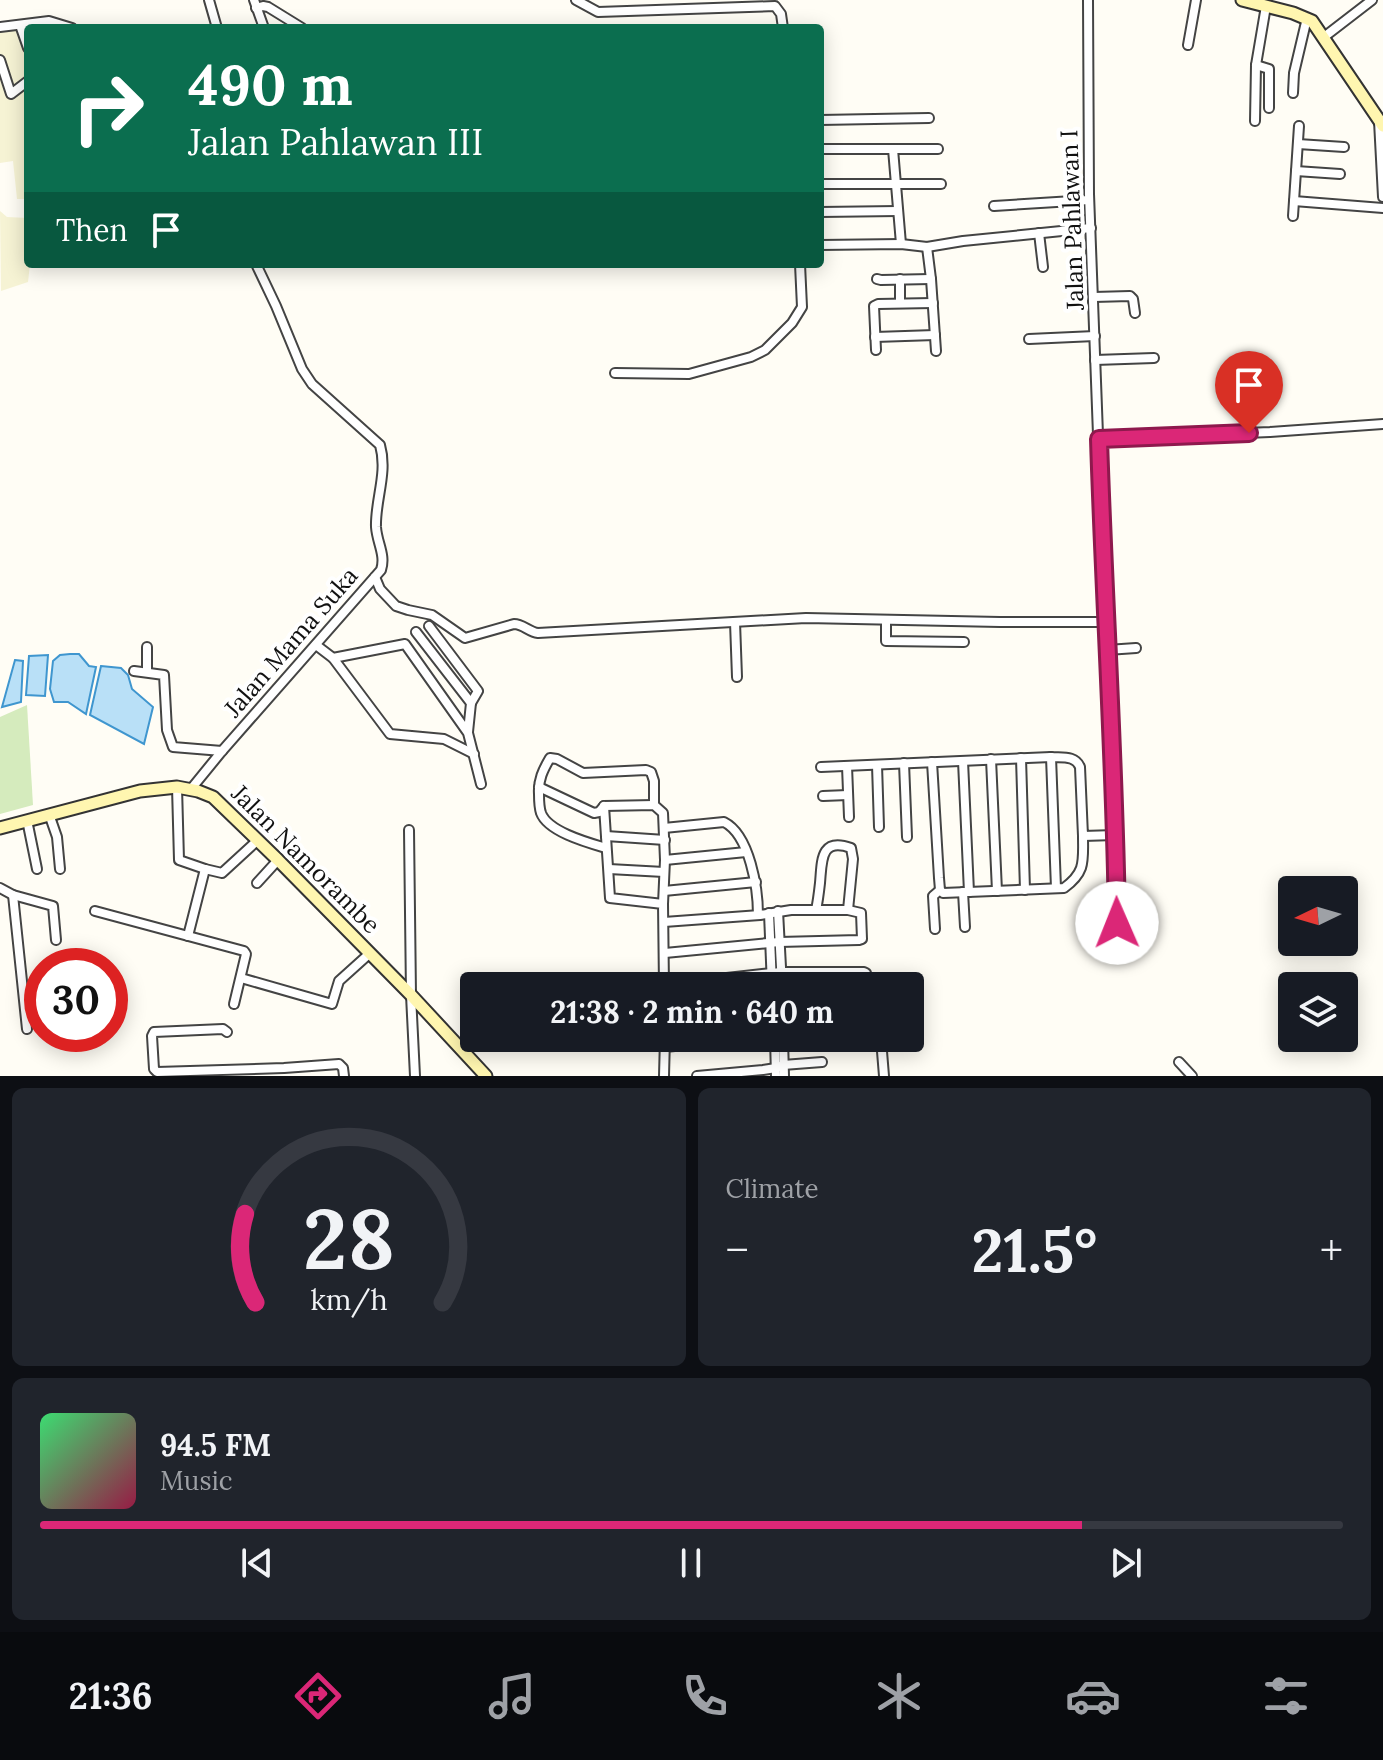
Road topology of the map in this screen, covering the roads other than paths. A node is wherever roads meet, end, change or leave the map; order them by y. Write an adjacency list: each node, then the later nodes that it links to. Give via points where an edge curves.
1 (209, 0): 13 (street)
2 (576, 0): 16 (street, via 598,12 775,6)
3 (1088, 0): 43 (street, Jalan Pahlawan I)
4 (1196, 0): 21 (street)
5 (1242, 0): 8 (main road)
6 (1372, 0): 20 (street)
7 (255, 4): 14 (street); 15 (street)
8 (1266, 6): 9 (main road); 23 (street)
9 (1307, 18): 20 (main road); 25 (street)
10 (24, 24): 17 (street)
11 (24, 24): 12 (street)
12 (59, 24)
13 (216, 24)
14 (262, 24)
15 (296, 24)
16 (782, 24)
17 (0, 27)
18 (21, 28): 19 (street)
19 (24, 37)
20 (1324, 37): 30 (main road)
21 (1188, 45)
22 (0, 60): 24 (street, via 13,98)
23 (1256, 65): 26 (street, via 1269,69); 29 (street)
24 (24, 86)
25 (1293, 93)
26 (1269, 108)
27 (929, 118): 28 (street)
28 (824, 120)
29 (1255, 121)
30 (1381, 123): 42 (street)
31 (1299, 126): 32 (street)
32 (1298, 144): 33 (street); 37 (street)
33 (1344, 147)
34 (824, 149): 35 (street)
35 (893, 149): 36 (street); 39 (street)
36 (938, 149)
37 (1296, 171): 38 (street); 44 (street)
38 (1340, 174)
39 (895, 183): 40 (street); 41 (street); 47 (street)
40 (824, 184)
41 (941, 184)
42 (1383, 197)
43 (1089, 200): 45 (street); 50 (street, Jalan Pahlawan I)
44 (1294, 201): 46 (street); 49 (street)
45 (994, 206)
46 (1383, 208)
47 (898, 211): 48 (street); 52 (street)
48 (824, 212)
49 (1293, 216)
50 (1091, 228): 51 (street); 61 (street, Jalan Pahlawan I)
51 (1039, 233): 54 (street); 55 (street)
52 (901, 244): 53 (street); 54 (street)
53 (824, 245)
54 (927, 247): 60 (street)
55 (1043, 267)
56 (258, 268): 76 (street, Jalan Mama Suka, via 312,384 380,445 384,458 376,528 384,561)
57 (800, 268): 73 (street, via 802,307 765,350 689,374)
58 (877, 279): 59 (street)
59 (900, 279): 60 (street); 62 (street)
60 (931, 279): 63 (street)
61 (1094, 297): 64 (street, via 1130,296); 66 (street, Jalan Pahlawan I)
62 (900, 303): 63 (street); 67 (street, via 874,306)
63 (933, 303): 65 (street)
64 (1135, 313)
65 (935, 335): 67 (street); 70 (street)
66 (1095, 336): 68 (street); 72 (street, Jalan Pahlawan I)
67 (875, 337): 69 (street)
68 (1029, 339)
69 (876, 350)
70 (936, 351)
71 (1154, 358): 72 (street)
72 (1095, 360): 75 (street, Jalan Pahlawan I)
73 (615, 373)
74 (1383, 424): 75 (street)
75 (1099, 439): 79 (street, Jalan Pahlawan I)
76 (375, 577): 78 (street, via 396,606 432,615 465,638 514,624 538,633); 83 (street, Jalan Mama Suka)
77 (886, 620): 78 (street); 79 (street); 82 (street, via 886,641)
78 (735, 622): 90 (street)
79 (1105, 622): 86 (street, Jalan Pahlawan I)
80 (429, 626): 91 (street, via 478,691)
81 (416, 632): 91 (street)
82 (964, 642)
83 (316, 645): 87 (street); 93 (street, Jalan Mama Suka)
84 (147, 647): 89 (street)
85 (1136, 648): 86 (street)
86 (1107, 650): 119 (street, Jalan Pahlawan I)
87 (333, 658): 92 (street, via 405,644); 94 (street, via 390,734 444,739)
88 (134, 671): 89 (street)
89 (147, 672): 93 (street, via 164,675 173,747)
90 (737, 677)
91 (471, 703): 92 (street)
92 (468, 733): 94 (street)
93 (222, 751): 107 (street, Jalan Mama Suka)
94 (474, 754): 104 (street)
95 (1051, 757): 96 (street); 121 (street, via 1078,762); 137 (street)
96 (1021, 758): 97 (street); 139 (street)
97 (991, 759): 98 (street); 141 (street)
98 (963, 761): 99 (street); 142 (street)
99 (932, 762): 100 (street); 138 (street)
100 (904, 763): 101 (street); 122 (street)
101 (877, 765): 102 (street); 115 (street)
102 (847, 766): 103 (street); 108 (street)
103 (821, 767)
104 (481, 784)
105 (177, 787): 107 (main road, Jalan Namorambe); 112 (main road, Jalan Namorambe); 131 (street, via 178,859)
106 (539, 787): 110 (street, via 552,757 583,773 646,770 654,781); 111 (street, via 594,813); 125 (street, via 540,811 549,824)
107 (191, 789): 123 (main road, Jalan Namorambe, via 213,797)
108 (848, 795): 109 (street); 113 (street)
109 (823, 796)
110 (654, 805): 111 (street); 117 (street, via 663,813)
111 (604, 806): 120 (street)
112 (49, 814): 114 (main road, Jalan Namorambe); 130 (street)
113 (849, 817)
114 (27, 820): 116 (main road, Jalan Namorambe); 129 (street)
115 (879, 827)
116 (0, 828)
117 (664, 828): 124 (street); 126 (street, via 724,822)
118 (409, 830): 162 (street)
119 (1115, 835): 121 (street); 156 (street, Jalan Pahlawan I)
120 (606, 836): 124 (street); 125 (street)
121 (1083, 836): 137 (street, via 1083,869 1076,880)
122 (907, 837)
123 (258, 840): 127 (main road, Jalan Namorambe); 131 (street, via 222,873)
124 (665, 840): 128 (street)
125 (606, 848): 132 (street)
126 (746, 852): 128 (street); 134 (street)
127 (278, 860): 135 (street); 158 (main road, Jalan Namorambe)
128 (665, 860): 133 (street)
129 (37, 869)
130 (60, 869)
131 (205, 869): 153 (street)
132 (609, 869): 133 (street); 144 (street, via 610,898)
133 (664, 872): 140 (street)
134 (756, 882): 140 (street); 149 (street)
135 (257, 883)
136 (0, 888): 143 (street)
137 (1056, 888): 139 (street)
138 (940, 890): 142 (street); 152 (street, via 933,896)
139 (1025, 890): 141 (street)
140 (664, 891): 144 (street)
141 (997, 891): 142 (street)
142 (966, 892): 151 (street)
143 (13, 895): 154 (street, via 53,906); 163 (street)
144 (663, 904): 150 (street)
145 (816, 910): 146 (street); 146 (street, via 821,859 831,847 843,846 851,848 853,859); 148 (street)
146 (848, 910): 155 (street, via 861,913 862,939)
147 (95, 911): 153 (street)
148 (773, 912): 149 (street); 155 (street)
149 (758, 915): 150 (street)
150 (664, 922): 157 (street)
151 (965, 927)
152 (935, 929)
153 (188, 936): 161 (street, via 244,951)
154 (56, 940)
155 (775, 942): 157 (street); 160 (street)
156 (1118, 947)
157 (665, 953): 159 (street)
158 (369, 954): 161 (street, via 339,981 332,1004); 162 (main road, Jalan Namorambe)
159 (664, 972)
160 (777, 972)
161 (241, 978): 164 (street)
162 (411, 995): 172 (street); 173 (main road, Jalan Namorambe)
163 (24, 1000)
164 (234, 1004)
165 (227, 1032): 171 (street, via 154,1032 154,1069 339,1064)
166 (665, 1052): 174 (street)
167 (882, 1052): 177 (street)
168 (822, 1062): 170 (street)
169 (1179, 1062): 178 (street)
170 (778, 1070): 175 (street); 176 (street)
171 (344, 1076)
172 (415, 1076)
173 (486, 1076)
174 (664, 1076)
175 (697, 1076)
176 (784, 1076)
177 (884, 1076)
178 (1192, 1076)

